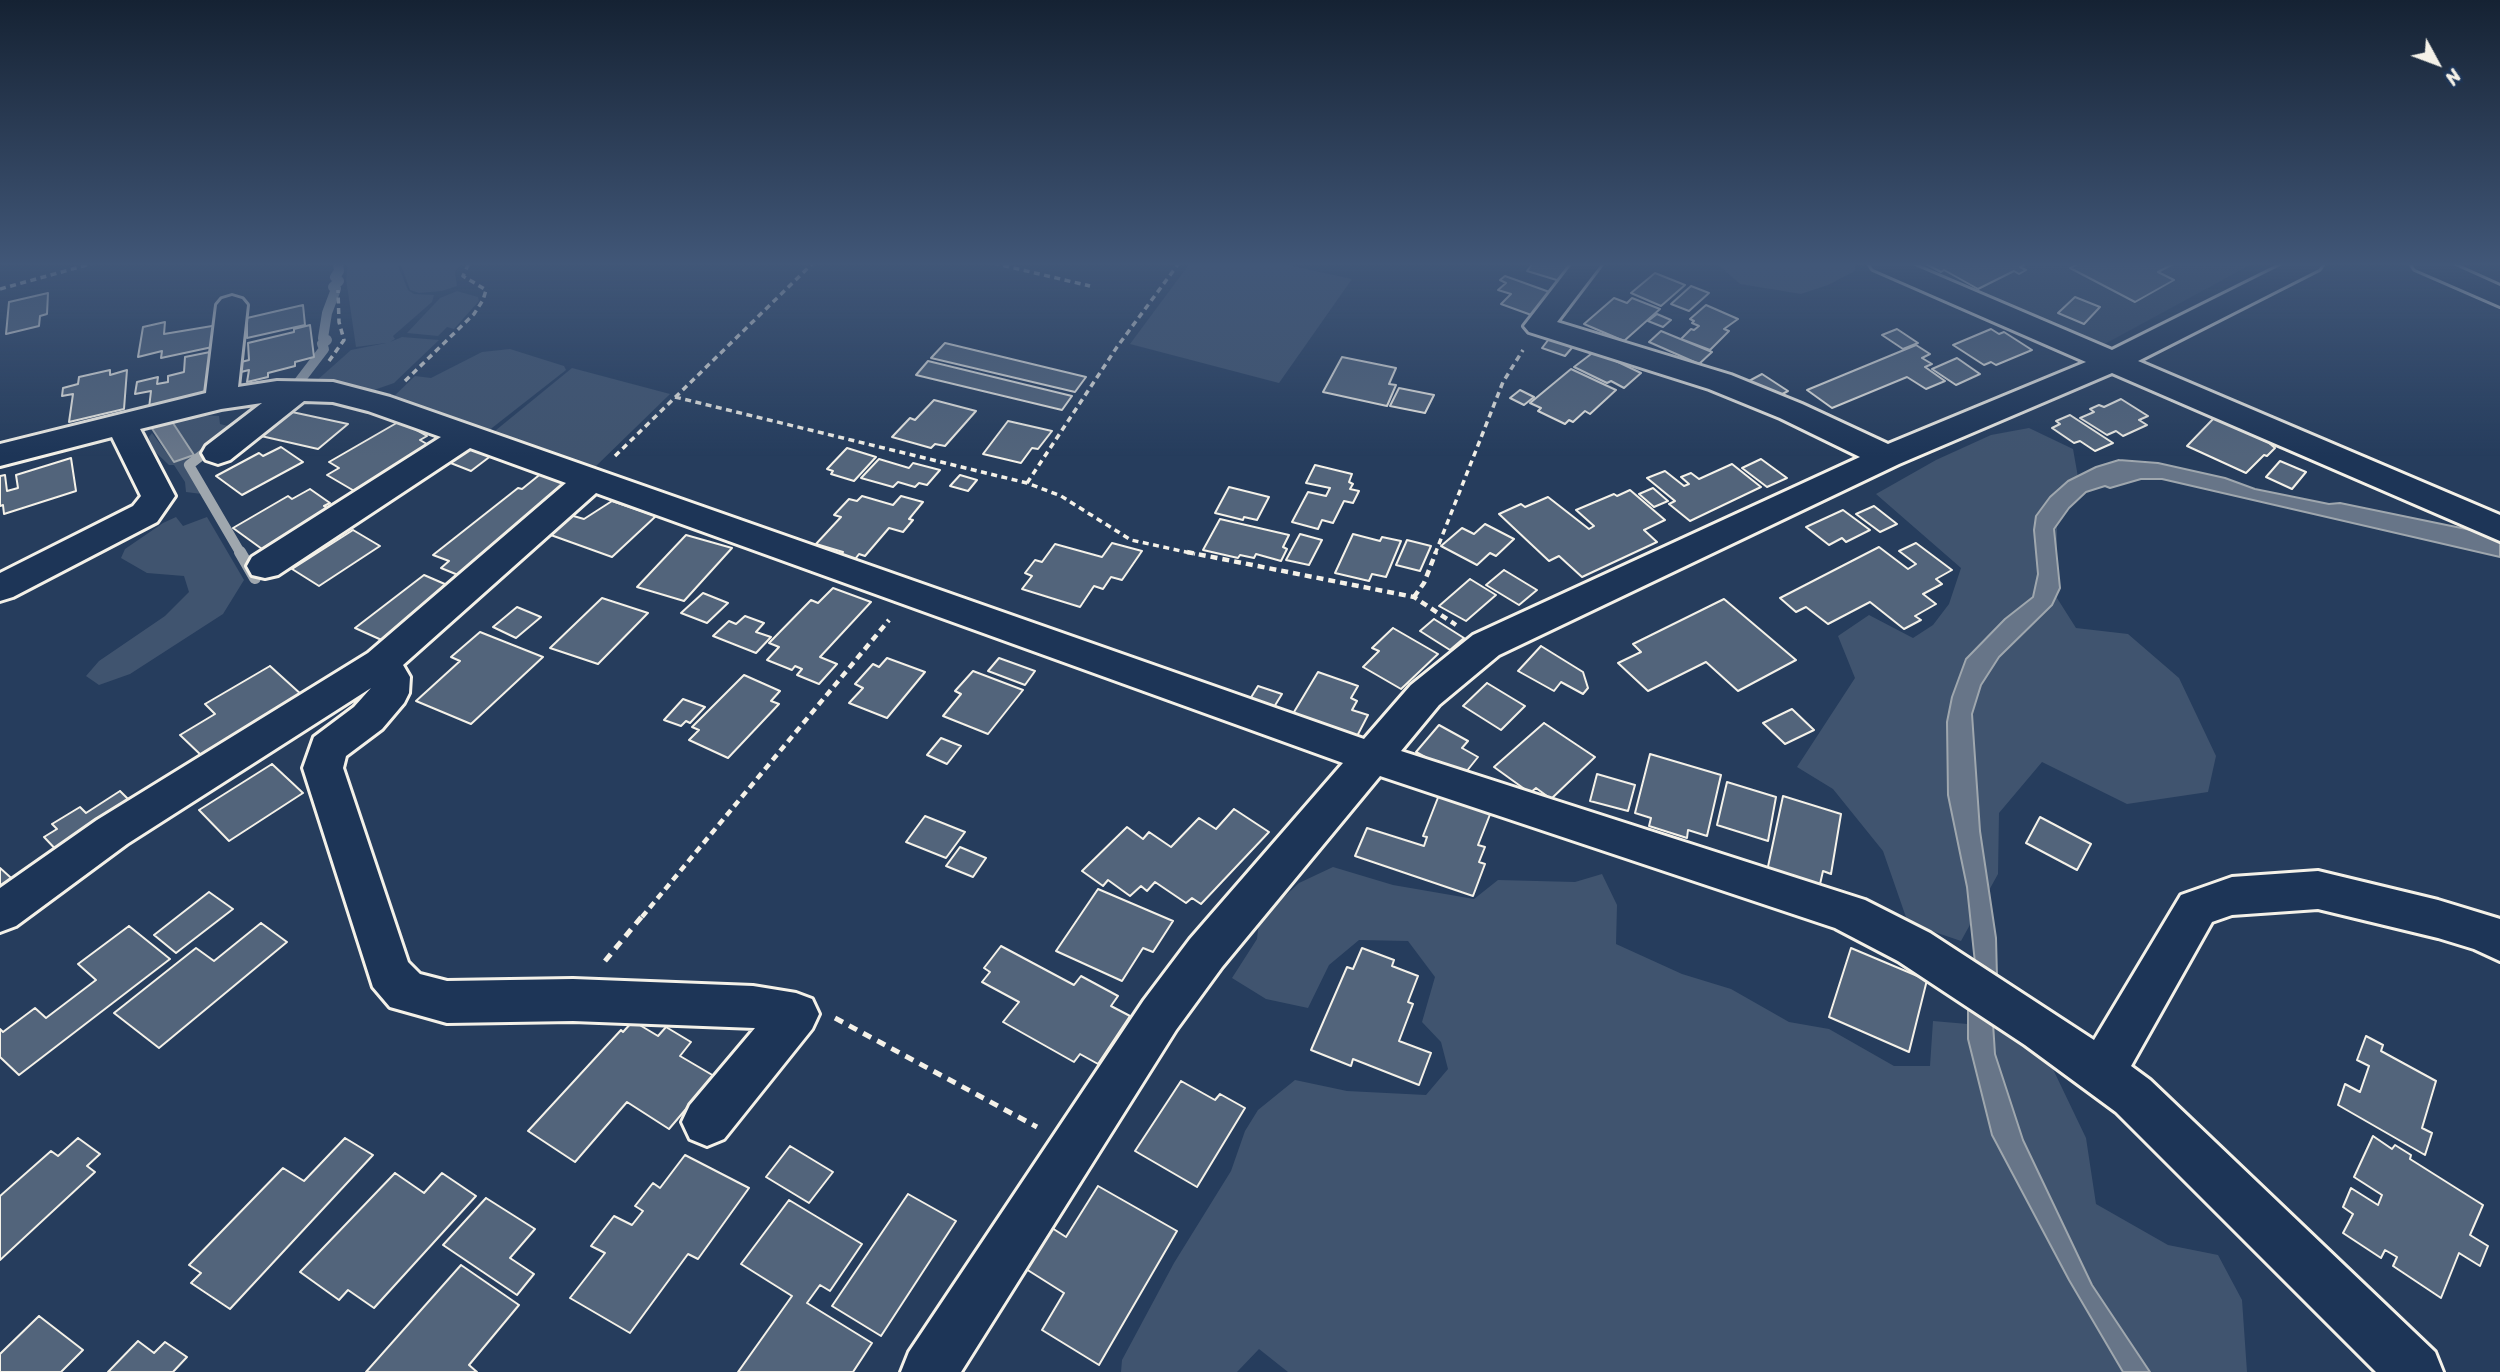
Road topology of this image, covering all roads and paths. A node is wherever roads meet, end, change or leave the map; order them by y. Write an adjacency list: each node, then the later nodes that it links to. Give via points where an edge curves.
1 (229, 327): 13 (street)
2 (341, 327): 11 (path, via 344,341 339,351)
3 (461, 327): 14 (path)
4 (747, 327): 12 (path)
5 (1132, 327): 21 (path)
6 (1538, 327): 26 (path, via 1503,382 1429,571)
7 (1542, 327): 19 (street, via 1720,382)
8 (2035, 327): 10 (street)
9 (2182, 327): 10 (street)
10 (2115, 361): 19 (street); 22 (street)
11 (298, 390): 13 (street); 14 (street, via 333,392); 17 (street)
12 (675, 397): 20 (path); 21 (path)
13 (221, 399): 15 (street)
14 (379, 404): 16 (street)
15 (121, 424): 18 (street); 24 (street, via 158,496 152,506 145,514)
16 (467, 435): 20 (street); 23 (street)
17 (218, 453)
18 (0, 455)
19 (1887, 457): 27 (street)
20 (591, 479): 25 (street); 28 (street)
21 (1027, 483): 26 (path, via 1061,496 1131,540)
22 (2500, 529)
23 (265, 566)
24 (0, 589)
25 (912, 593): 29 (street); 32 (path)
26 (1414, 597): 27 (path)
27 (1486, 645): 29 (street, via 1425,695)
28 (381, 663): 30 (street, via 112,832); 32 (street, via 391,677 390,693 368,718 328,748 323,768 389,973 406,992 447,1002)
29 (1373, 758): 34 (street, via 1849,913 1914,947); 36 (street, via 1206,953 1160,1015)
30 (0, 913)
31 (2500, 941): 34 (street, via 2486,933 2318,890 2232,896 2197,908)
32 (573, 1000): 33 (street, via 753,1007)
33 (796, 1014): 35 (street); 36 (path, via 837,1018)
34 (2102, 1071): 38 (street, via 2228,1187)
35 (707, 1122)
36 (1077, 1148): 37 (street)
37 (929, 1372)
38 (2415, 1372)

